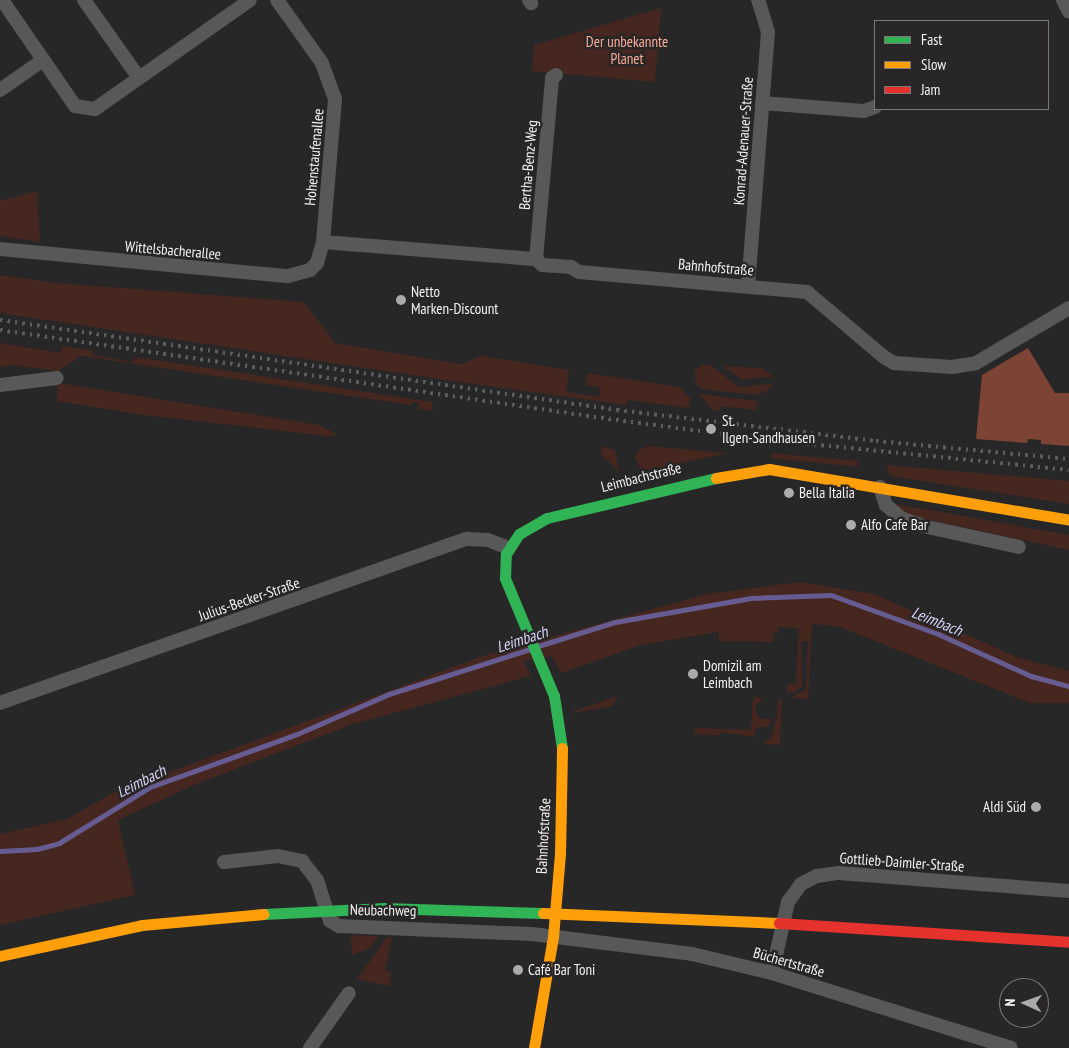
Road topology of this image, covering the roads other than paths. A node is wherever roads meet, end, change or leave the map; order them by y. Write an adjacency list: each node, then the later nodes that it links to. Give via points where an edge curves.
1 (2, 0): 8 (street)
2 (84, 0): 10 (street)
3 (250, 0): 10 (street)
4 (277, 0): 14 (street, Hohenstaufenallee, via 322,63 334,92)
5 (758, 0): 12 (street, Konrad-Adenauer-Straße, via 768,32)
6 (1063, 0): 7 (street)
7 (1069, 12)
8 (43, 60): 10 (street, via 75,106 95,109); 11 (street)
9 (556, 76): 16 (street, Bertha-Benz-Weg, via 552,78)
10 (139, 78)
11 (0, 90)
12 (762, 103): 13 (street, via 864,111); 17 (street, Konrad-Adenauer-Straße)
13 (874, 107)
14 (324, 242): 15 (street, Wittelsbacherallee, via 319,259 310,270 288,276); 16 (street, Bahnhofstraße)
15 (0, 249)
16 (536, 259): 17 (street, Bahnhofstraße, via 542,265 571,267 579,272)
17 (748, 286): 18 (street, Bahnhofstraße, via 807,292 889,361 952,367 976,363)
18 (1069, 308)
19 (57, 378): 20 (street)
20 (0, 385)
21 (880, 487): 22 (street, Leimbachstraße); 23 (street, via 886,505 901,518 923,526); 24 (street, Leimbachstraße, via 787,470 749,471 681,484 554,516 527,527)
22 (1069, 520)
23 (1020, 547)
24 (509, 548): 25 (street, Julius-Becker-Straße, via 488,540 467,539); 28 (street, Bahnhofstraße, via 504,563 505,578 542,664 560,721 560,854)
25 (0, 703)
26 (224, 862): 28 (street, Neubachweg, via 278,856 302,861 317,880 330,922 339,926 429,927)
27 (1069, 891): 31 (street, Gottlieb-Daimler-Straße, via 839,873 817,876 801,884 788,902)
28 (552, 937): 31 (street, Büchertstraße, via 692,954); 34 (street, Bahnhofstraße)
29 (1069, 942): 30 (street, via 818,925 474,910 286,912 142,925)
30 (0, 956)
31 (772, 973): 35 (street, Büchertstraße)
32 (349, 993): 33 (street)
33 (310, 1048)
34 (534, 1048)
35 (1011, 1048)

